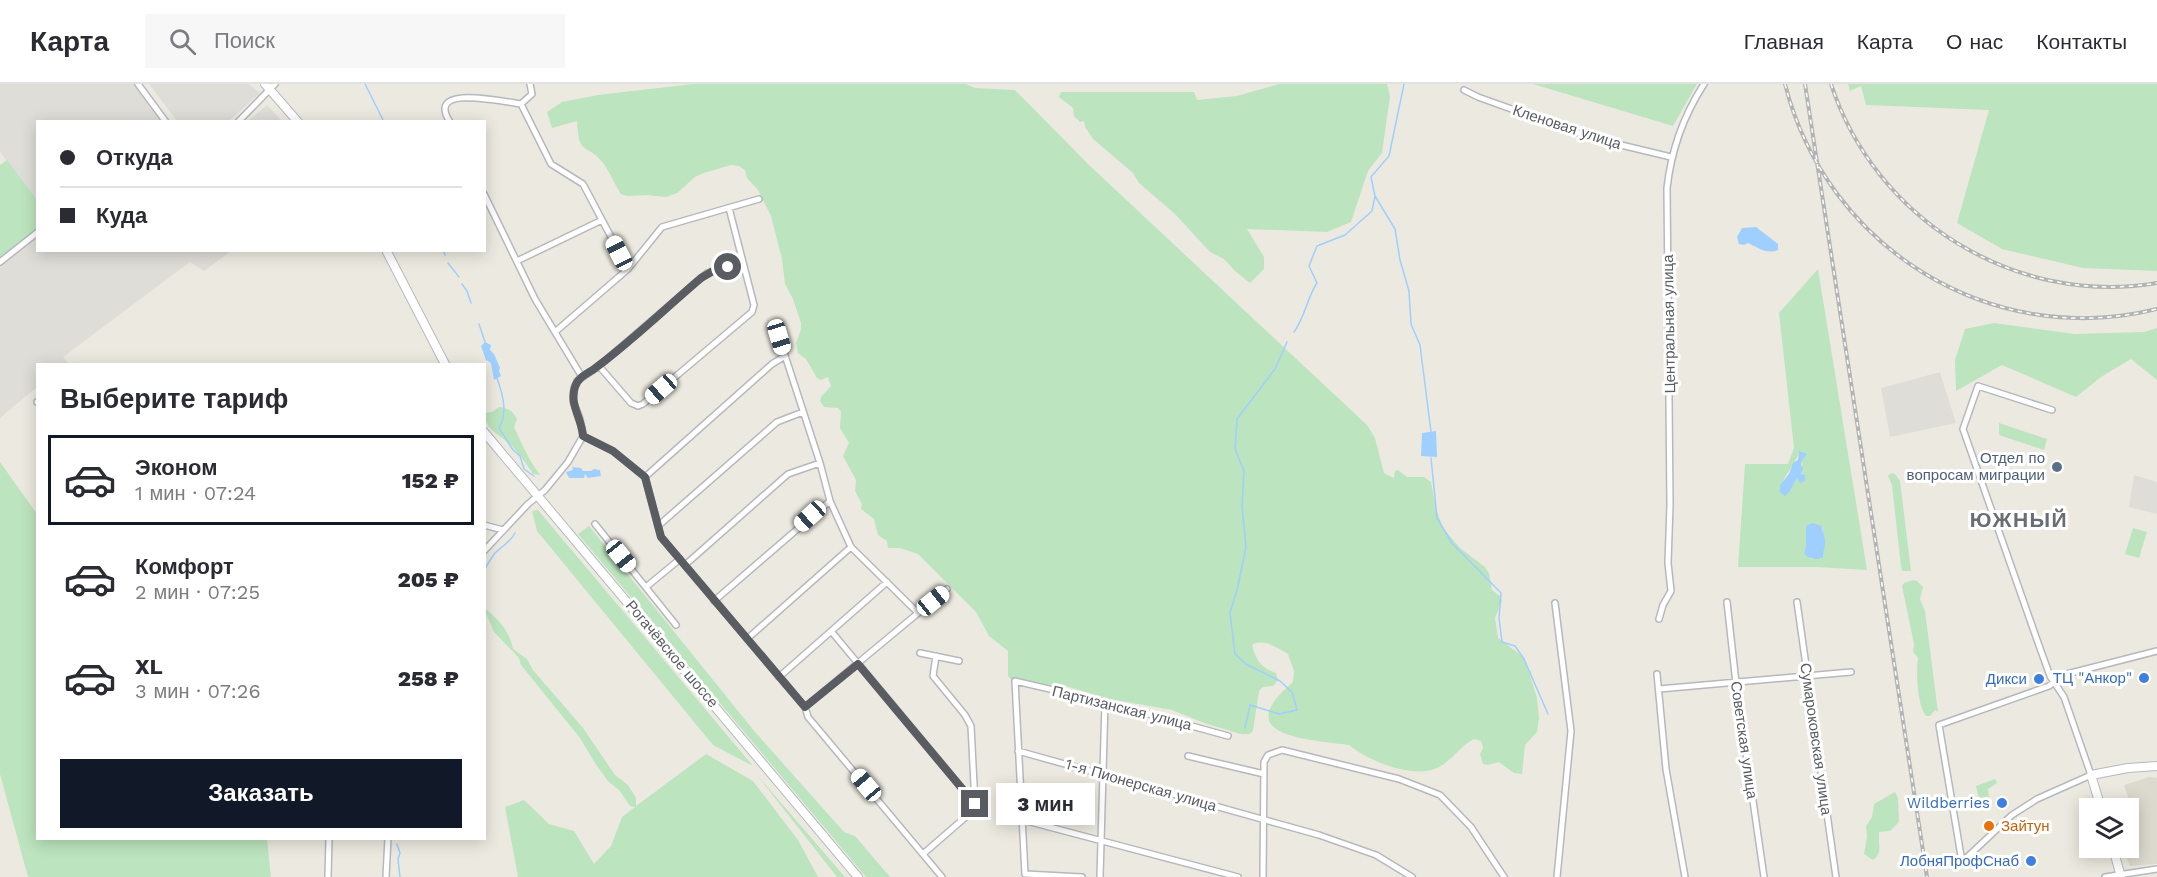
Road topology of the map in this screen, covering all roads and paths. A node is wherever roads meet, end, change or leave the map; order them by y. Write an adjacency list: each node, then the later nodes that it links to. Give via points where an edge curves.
1 (138, 84): 7 (street)
2 (530, 84): 6 (street, via 532,94)
3 (1704, 84): 11 (street, Центральная улица)
4 (270, 85): 8 (street); 9 (main road)
5 (1464, 90): 11 (street, Кленовая улица, via 1592,138)
6 (520, 104): 10 (street, via 491,95 452,93 444,103); 15 (street, via 551,164 583,184)
7 (165, 120)
8 (240, 120)
9 (296, 120)
10 (449, 120)
11 (1671, 157): 52 (street, Центральная улица, via 1667,200 1671,591)
12 (486, 198): 18 (street)
13 (759, 199): 14 (street)
14 (729, 208): 20 (street); 21 (street, via 662,227)
15 (602, 220): 18 (street); 21 (street)
16 (36, 234): 19 (street)
17 (387, 252): 25 (main road)
18 (517, 261): 22 (street)
19 (0, 262)
20 (743, 263): 26 (street, via 707,273); 26 (street, via 754,305 752,312 643,404 631,403)
21 (628, 269): 22 (street)
22 (555, 332): 27 (street)
23 (779, 337): 24 (street)
24 (785, 356): 29 (street); 33 (street)
25 (444, 363)
26 (599, 366): 27 (street)
27 (582, 377): 31 (street, via 574,388 573,401)
28 (2052, 410): 65 (street, via 1978,386 1963,429)
29 (803, 412): 32 (street); 38 (street, via 777,422)
30 (486, 434): 34 (main road, Рогачёвское шоссе)
31 (583, 436): 33 (street, via 613,451); 34 (street, via 568,462)
32 (820, 463): 35 (street); 43 (street, via 788,474)
33 (645, 477): 38 (street)
34 (539, 496): 39 (street); 90 (main road, Рогачёвское шоссе)
35 (830, 501): 40 (street); 47 (street)
36 (595, 524): 45 (street)
37 (486, 526): 39 (street)
38 (658, 526): 42 (street, via 661,537)
39 (502, 530): 41 (street)
40 (851, 547): 44 (street); 55 (street)
41 (486, 549)
42 (680, 559): 43 (street); 45 (street)
43 (685, 565): 47 (street)
44 (887, 582): 51 (street); 54 (street)
45 (646, 587): 53 (street)
46 (947, 589): 51 (street)
47 (714, 601): 55 (street)
48 (1727, 602): 66 (street, Советская улица)
49 (1797, 602): 63 (street, Сумароковская улица)
50 (1555, 603): 98 (street, via 1571,731)
51 (918, 613): 60 (street)
52 (1659, 619)
53 (676, 625)
54 (831, 631): 60 (street); 64 (street)
55 (747, 639): 64 (street)
56 (2157, 651): 65 (street, via 2063,675)
57 (921, 653): 58 (street)
58 (936, 656): 59 (street); 78 (street, via 933,676 971,726)
59 (959, 661)
60 (858, 664): 69 (street); 78 (street)
61 (1851, 672): 63 (street)
62 (1657, 674): 67 (street)
63 (1807, 676): 66 (street); 101 (street, Сумароковская улица)
64 (778, 677): 69 (street)
65 (2054, 681): 76 (street, via 2064,698); 76 (street, via 1939,725 1962,862 2012,815)
66 (1736, 682): 67 (street); 100 (street, Советская улица)
67 (1659, 689): 99 (street, via 1666,769)
68 (1105, 702): 70 (street, Партизанская улица); 71 (street, Партизанская улица, via 1015,681); 74 (street)
69 (805, 707): 84 (street, via 808,717)
70 (1228, 736)
71 (1018, 751): 74 (street, 1-я Пионерская улица); 79 (street)
72 (1188, 756): 75 (street)
73 (2157, 766): 76 (main road)
74 (1103, 774): 80 (street, 1-я Пионерская улица); 83 (street)
75 (1264, 774): 80 (street); 97 (street, via 1266,758 1282,750 1399,779 1440,795 1471,827)
76 (2091, 775): 77 (main road)
77 (2098, 798)
78 (975, 804): 84 (street, via 968,815)
79 (1023, 820): 83 (street); 92 (street, via 1025,874)
80 (1264, 820): 95 (street); 96 (street, 1-я Пионерская улица, via 1376,855)
81 (329, 840): 88 (street)
82 (388, 840): 89 (street)
83 (1102, 841): 93 (street); 94 (street)
84 (923, 854): 91 (street)
85 (2116, 858): 87 (main road)
86 (2157, 869): 87 (street)
87 (2121, 876): 102 (street)
88 (328, 877)
89 (386, 877)
90 (858, 877)
91 (942, 877)
92 (1082, 877)
93 (1100, 877)
94 (1238, 877)
95 (1263, 877)
96 (1412, 877)
97 (1504, 877)
98 (1557, 877)
99 (1685, 877)
100 (1764, 877)
101 (1836, 877)
102 (2105, 877)

